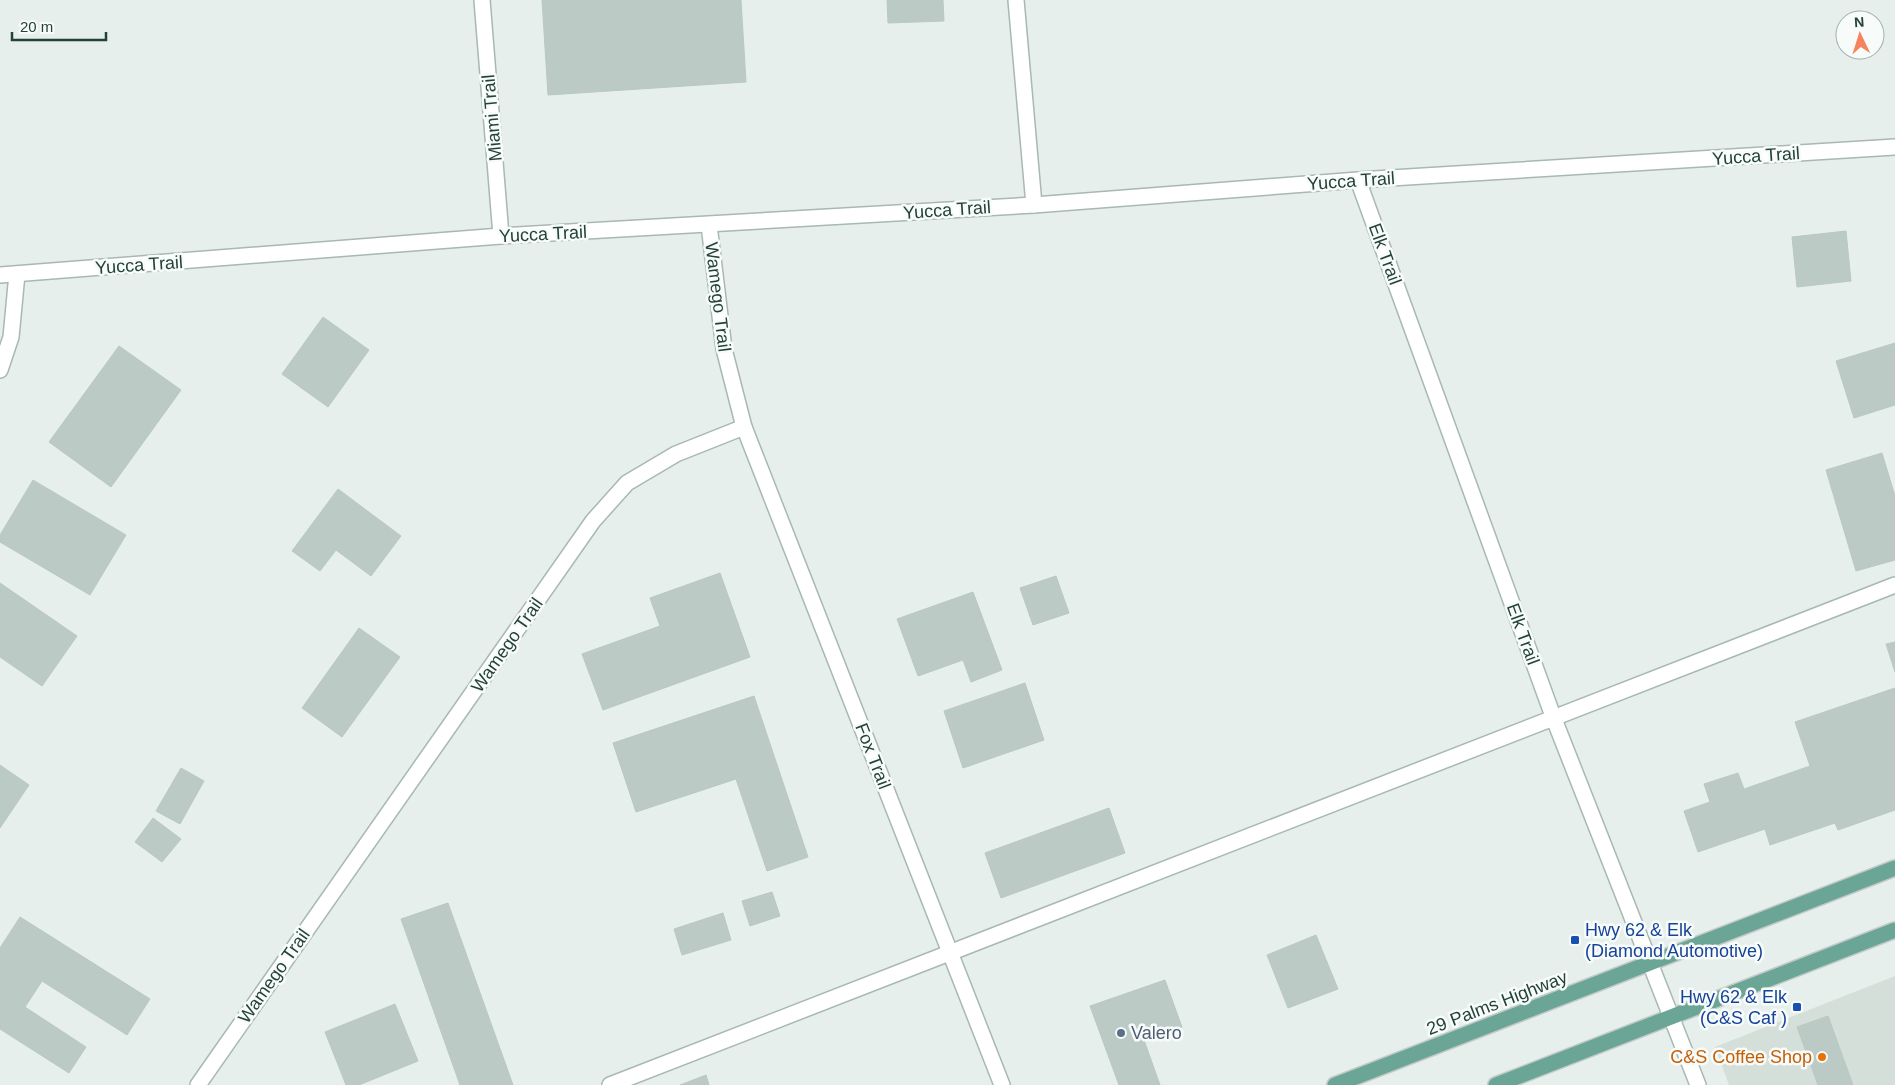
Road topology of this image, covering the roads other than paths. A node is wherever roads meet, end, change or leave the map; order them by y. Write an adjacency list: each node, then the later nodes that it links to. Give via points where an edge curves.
1 (482, 0): 7 (street, Miami Trail)
2 (1016, 0): 5 (street)
3 (1895, 147): 4 (street, Yucca Trail)
4 (1358, 180): 5 (street, Yucca Trail); 13 (street, Elk Trail)
5 (1034, 205): 6 (street, Yucca Trail)
6 (709, 225): 7 (street, Yucca Trail); 11 (street, Wamego Trail, via 724,349)
7 (502, 236): 8 (street, Yucca Trail)
8 (17, 274): 9 (street, Yucca Trail); 10 (street, via 10,337)
9 (0, 275)
10 (0, 370)
11 (744, 427): 16 (street, Fox Trail); 19 (street, Wamego Trail, via 676,454 627,483 594,521)
12 (1895, 585): 13 (street)
13 (1554, 719): 16 (street); 17 (street, Elk Trail)
14 (1895, 868): 17 (main road, 29 Palms Highway)
15 (1895, 930): 18 (main road)
16 (950, 953): 20 (street); 21 (street, Fox Trail)
17 (1650, 964): 18 (street, Elk Trail); 22 (main road, 29 Palms Highway)
18 (1672, 1017): 23 (main road); 24 (street, Elk Trail)
19 (198, 1085)
20 (610, 1085)
21 (1002, 1085)
22 (1335, 1085)
23 (1496, 1085)
24 (1698, 1085)

